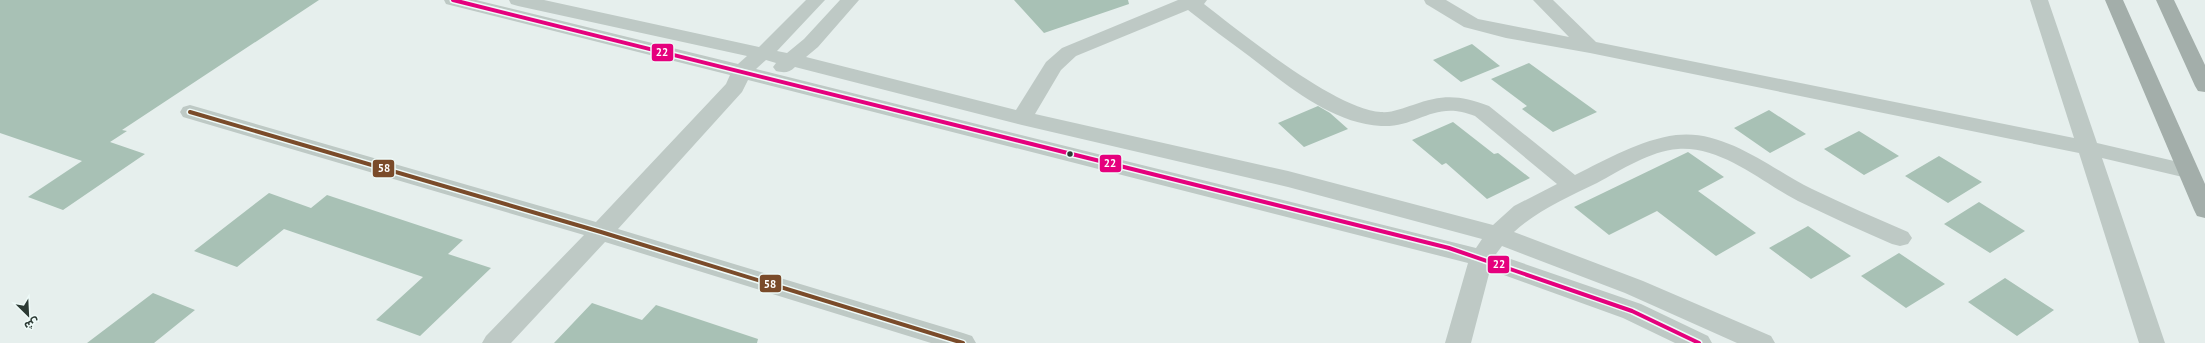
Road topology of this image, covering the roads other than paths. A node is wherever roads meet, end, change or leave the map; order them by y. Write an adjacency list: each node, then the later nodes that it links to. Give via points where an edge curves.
1 (453, 0): 16 (street)
2 (518, 0): 13 (street)
3 (816, 0): 13 (street)
4 (850, 0): 14 (street)
5 (1432, 0): 11 (street)
6 (1542, 0): 12 (street)
7 (2039, 0): 20 (street)
8 (2114, 0): 21 (main road)
9 (2165, 0): 17 (main road)
10 (1192, 1): 19 (street, via 1069,52 1053,66); 22 (street, via 1320,97 1362,116 1381,119 1404,117 1444,103 1465,104 1482,111)
11 (1456, 8): 12 (street, via 1471,23)
12 (1590, 47): 20 (street)
13 (761, 54): 14 (street); 16 (street)
14 (792, 60): 15 (street); 19 (street)
15 (769, 78): 16 (street); 27 (street)
16 (739, 79): 24 (street)
17 (2205, 86)
18 (190, 112): 24 (street)
19 (1022, 118): 25 (street, via 1288,179)
20 (2089, 148): 21 (street); 33 (street)
21 (2187, 171): 23 (main road)
22 (1573, 184): 25 (street, via 1522,212); 26 (street, via 1658,146 1693,141 1722,149 1793,189)
23 (2205, 210)
24 (601, 232): 28 (street); 29 (street)
25 (1497, 235): 27 (street); 32 (street, via 1634,287)
26 (1900, 238)
27 (1481, 258): 30 (street); 31 (street, via 1632,311)
28 (495, 343)
29 (963, 343)
30 (1458, 343)
31 (1698, 343)
32 (1762, 343)
33 (2152, 343)

